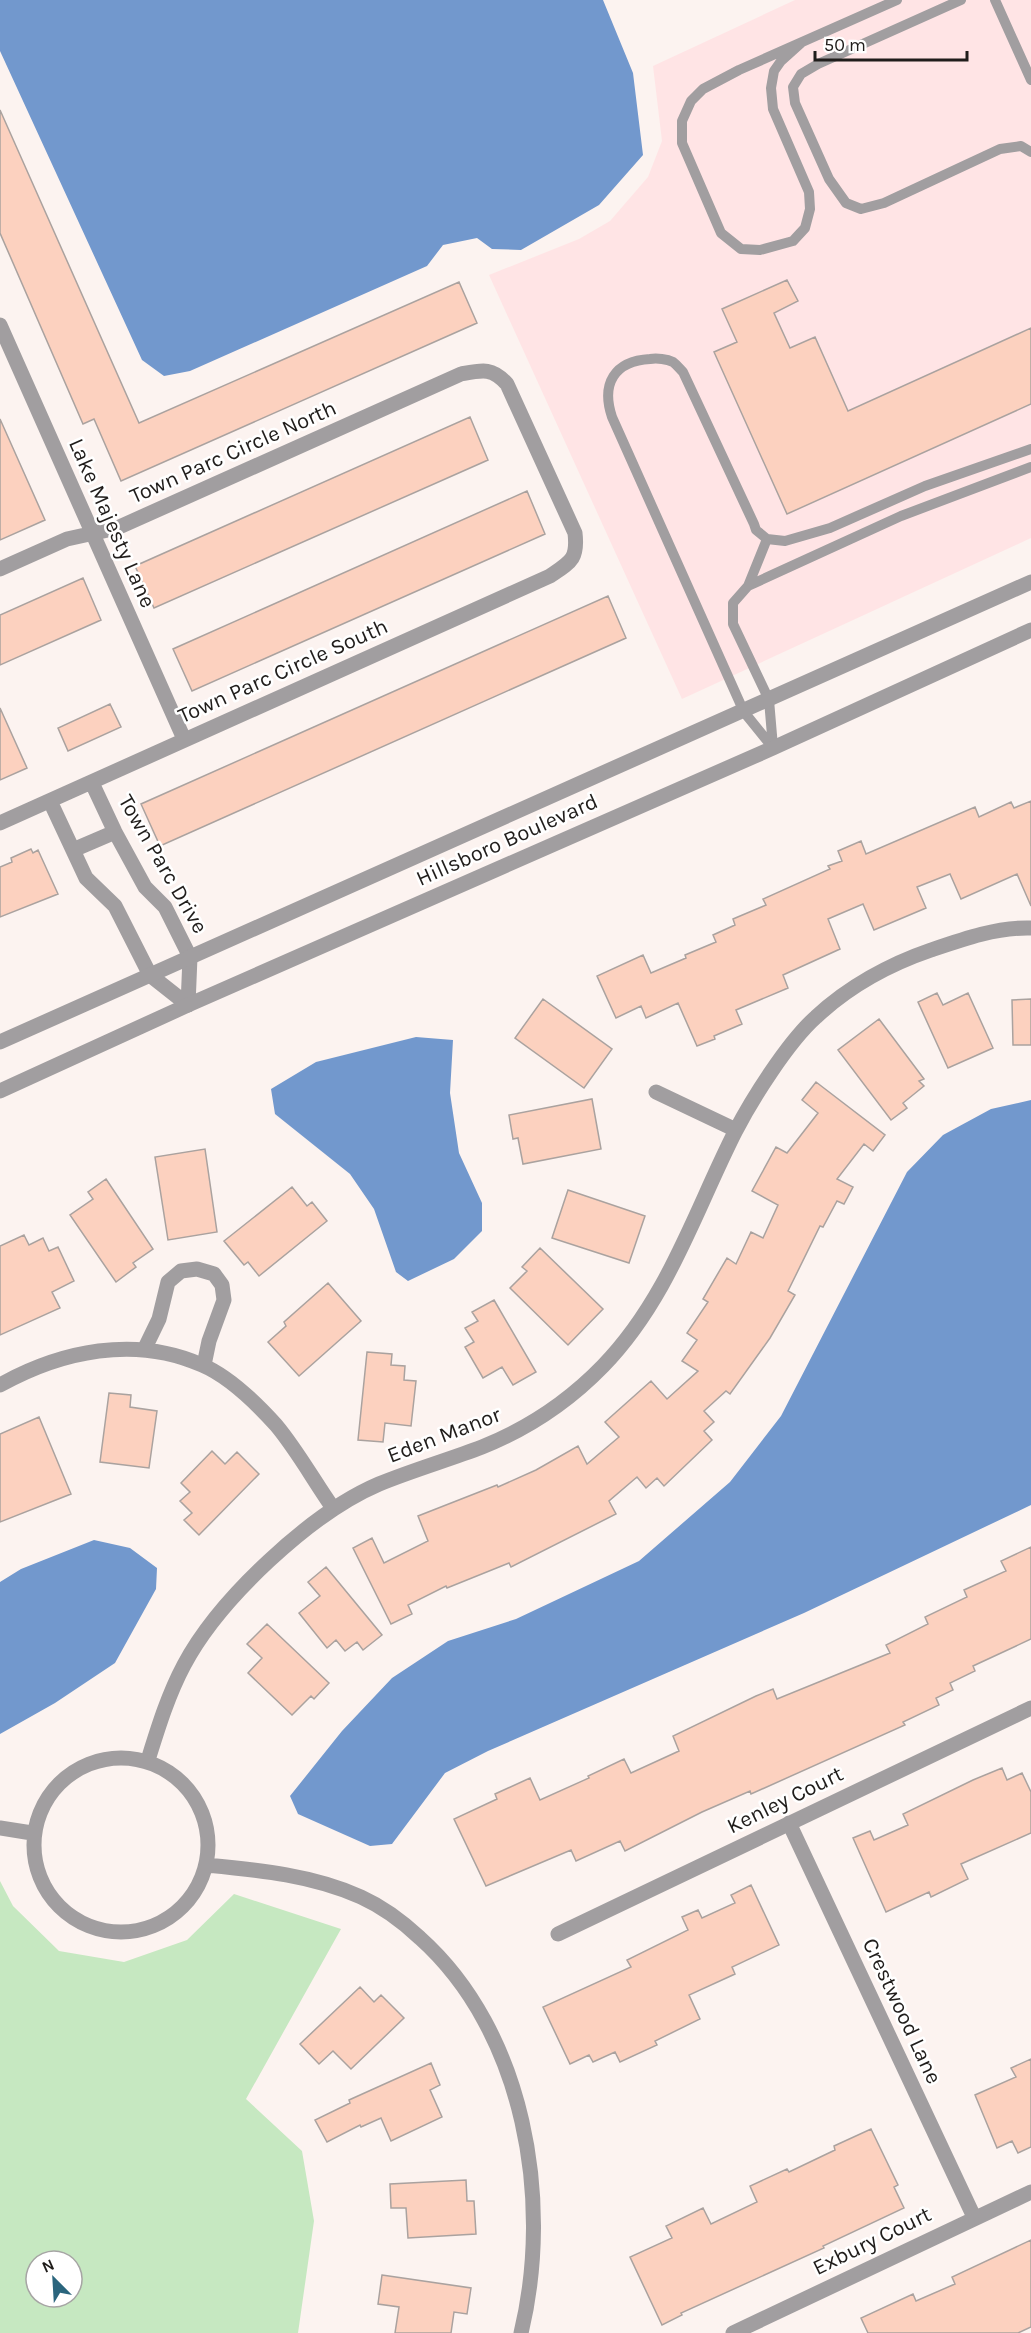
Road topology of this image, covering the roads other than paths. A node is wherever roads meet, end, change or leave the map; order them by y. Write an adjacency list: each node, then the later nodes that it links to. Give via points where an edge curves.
1 (897, 0): 4 (lane)
2 (961, 0): 6 (lane, via 801,74 793,87 795,103 829,179 846,203 861,209 884,203 1000,149 1021,146)
3 (995, 0): 5 (lane)
4 (801, 43): 4 (lane, via 703,90 691,101 682,121 682,144 721,233 741,249 760,250 793,241 805,228 809,192 773,109 771,88 774,71)
5 (1031, 80)
6 (1031, 152)
7 (0, 325): 10 (street, Lake Majesty Lane)
8 (1031, 449): 11 (lane, via 925,486 830,528 785,541)
9 (1031, 467): 15 (lane, via 901,516)
10 (92, 534): 12 (street, Town Parc Circle North, via 117,528 461,374 483,370 499,374 507,384 575,533); 13 (street, Town Parc Circle North, via 67,539); 19 (street, Lake Majesty Lane)
11 (767, 539): 15 (lane); 18 (lane, via 756,530 683,372 671,361 654,358 624,366 613,375 607,403)
12 (577, 550): 19 (street, Town Parc Circle South, via 570,563 550,576)
13 (0, 569)
14 (1031, 582): 17 (street, Hillsboro Boulevard)
15 (748, 586): 17 (lane, via 733,603 733,624)
16 (1031, 630): 20 (street, Hillsboro Boulevard)
17 (769, 700): 18 (street, Hillsboro Boulevard); 20 (lane)
18 (744, 712): 20 (lane); 27 (street, Hillsboro Boulevard)
19 (184, 740): 21 (street, Town Parc Circle South)
20 (773, 748): 29 (street, Hillsboro Boulevard)
21 (93, 783): 22 (street, Town Parc Circle South); 24 (street, Town Parc Drive)
22 (50, 801): 23 (street, Town Parc Circle South); 25 (street)
23 (0, 823)
24 (115, 832): 25 (street); 27 (street, Town Parc Drive, via 145,887 165,907)
25 (73, 850): 28 (street, via 86,878 115,906)
26 (1031, 928): 33 (street, Eden Manor, via 965,938 914,956 860,983 815,1017 780,1059)
27 (190, 957): 28 (street, Hillsboro Boulevard); 29 (street, Town Parc Drive)
28 (150, 975): 29 (street); 30 (street, Hillsboro Boulevard)
29 (188, 1005): 31 (street, Hillsboro Boulevard)
30 (0, 1042)
31 (0, 1091)
32 (656, 1092): 33 (street)
33 (736, 1131): 37 (street, Eden Manor, via 663,1287 635,1329 602,1367 561,1403 520,1430 377,1485)
34 (144, 1350): 35 (street); 35 (street, via 159,1319 168,1282 181,1272 197,1269 214,1274 222,1285 224,1299 208,1341); 36 (street, via 102,1350 49,1361)
35 (204, 1365): 37 (street, via 244,1394 276,1426)
36 (0, 1385)
37 (333, 1508): 39 (street, Eden Manor, via 292,1540 212,1622 168,1698)
38 (1031, 1708): 40 (street, Kenley Court)
39 (148, 1760): 42 (street, via 106,1758 67,1776 43,1805); 43 (street, via 186,1787 199,1805 207,1829)
40 (789, 1823): 44 (street, Kenley Court); 46 (street, Crestwood Lane)
41 (0, 1828): 42 (street)
42 (32, 1833): 43 (street, via 39,1876 49,1895 66,1913 103,1931 126,1932 168,1918 186,1903)
43 (206, 1865): 47 (street, via 319,1882 362,1897 400,1920 436,1952 468,1991 494,2038 525,2133 533,2190 534,2245 530,2296)
44 (558, 1934)
45 (1031, 2192): 46 (street, Exbury Court)
46 (974, 2217): 48 (street, Exbury Court)
47 (521, 2333)
48 (733, 2333)

